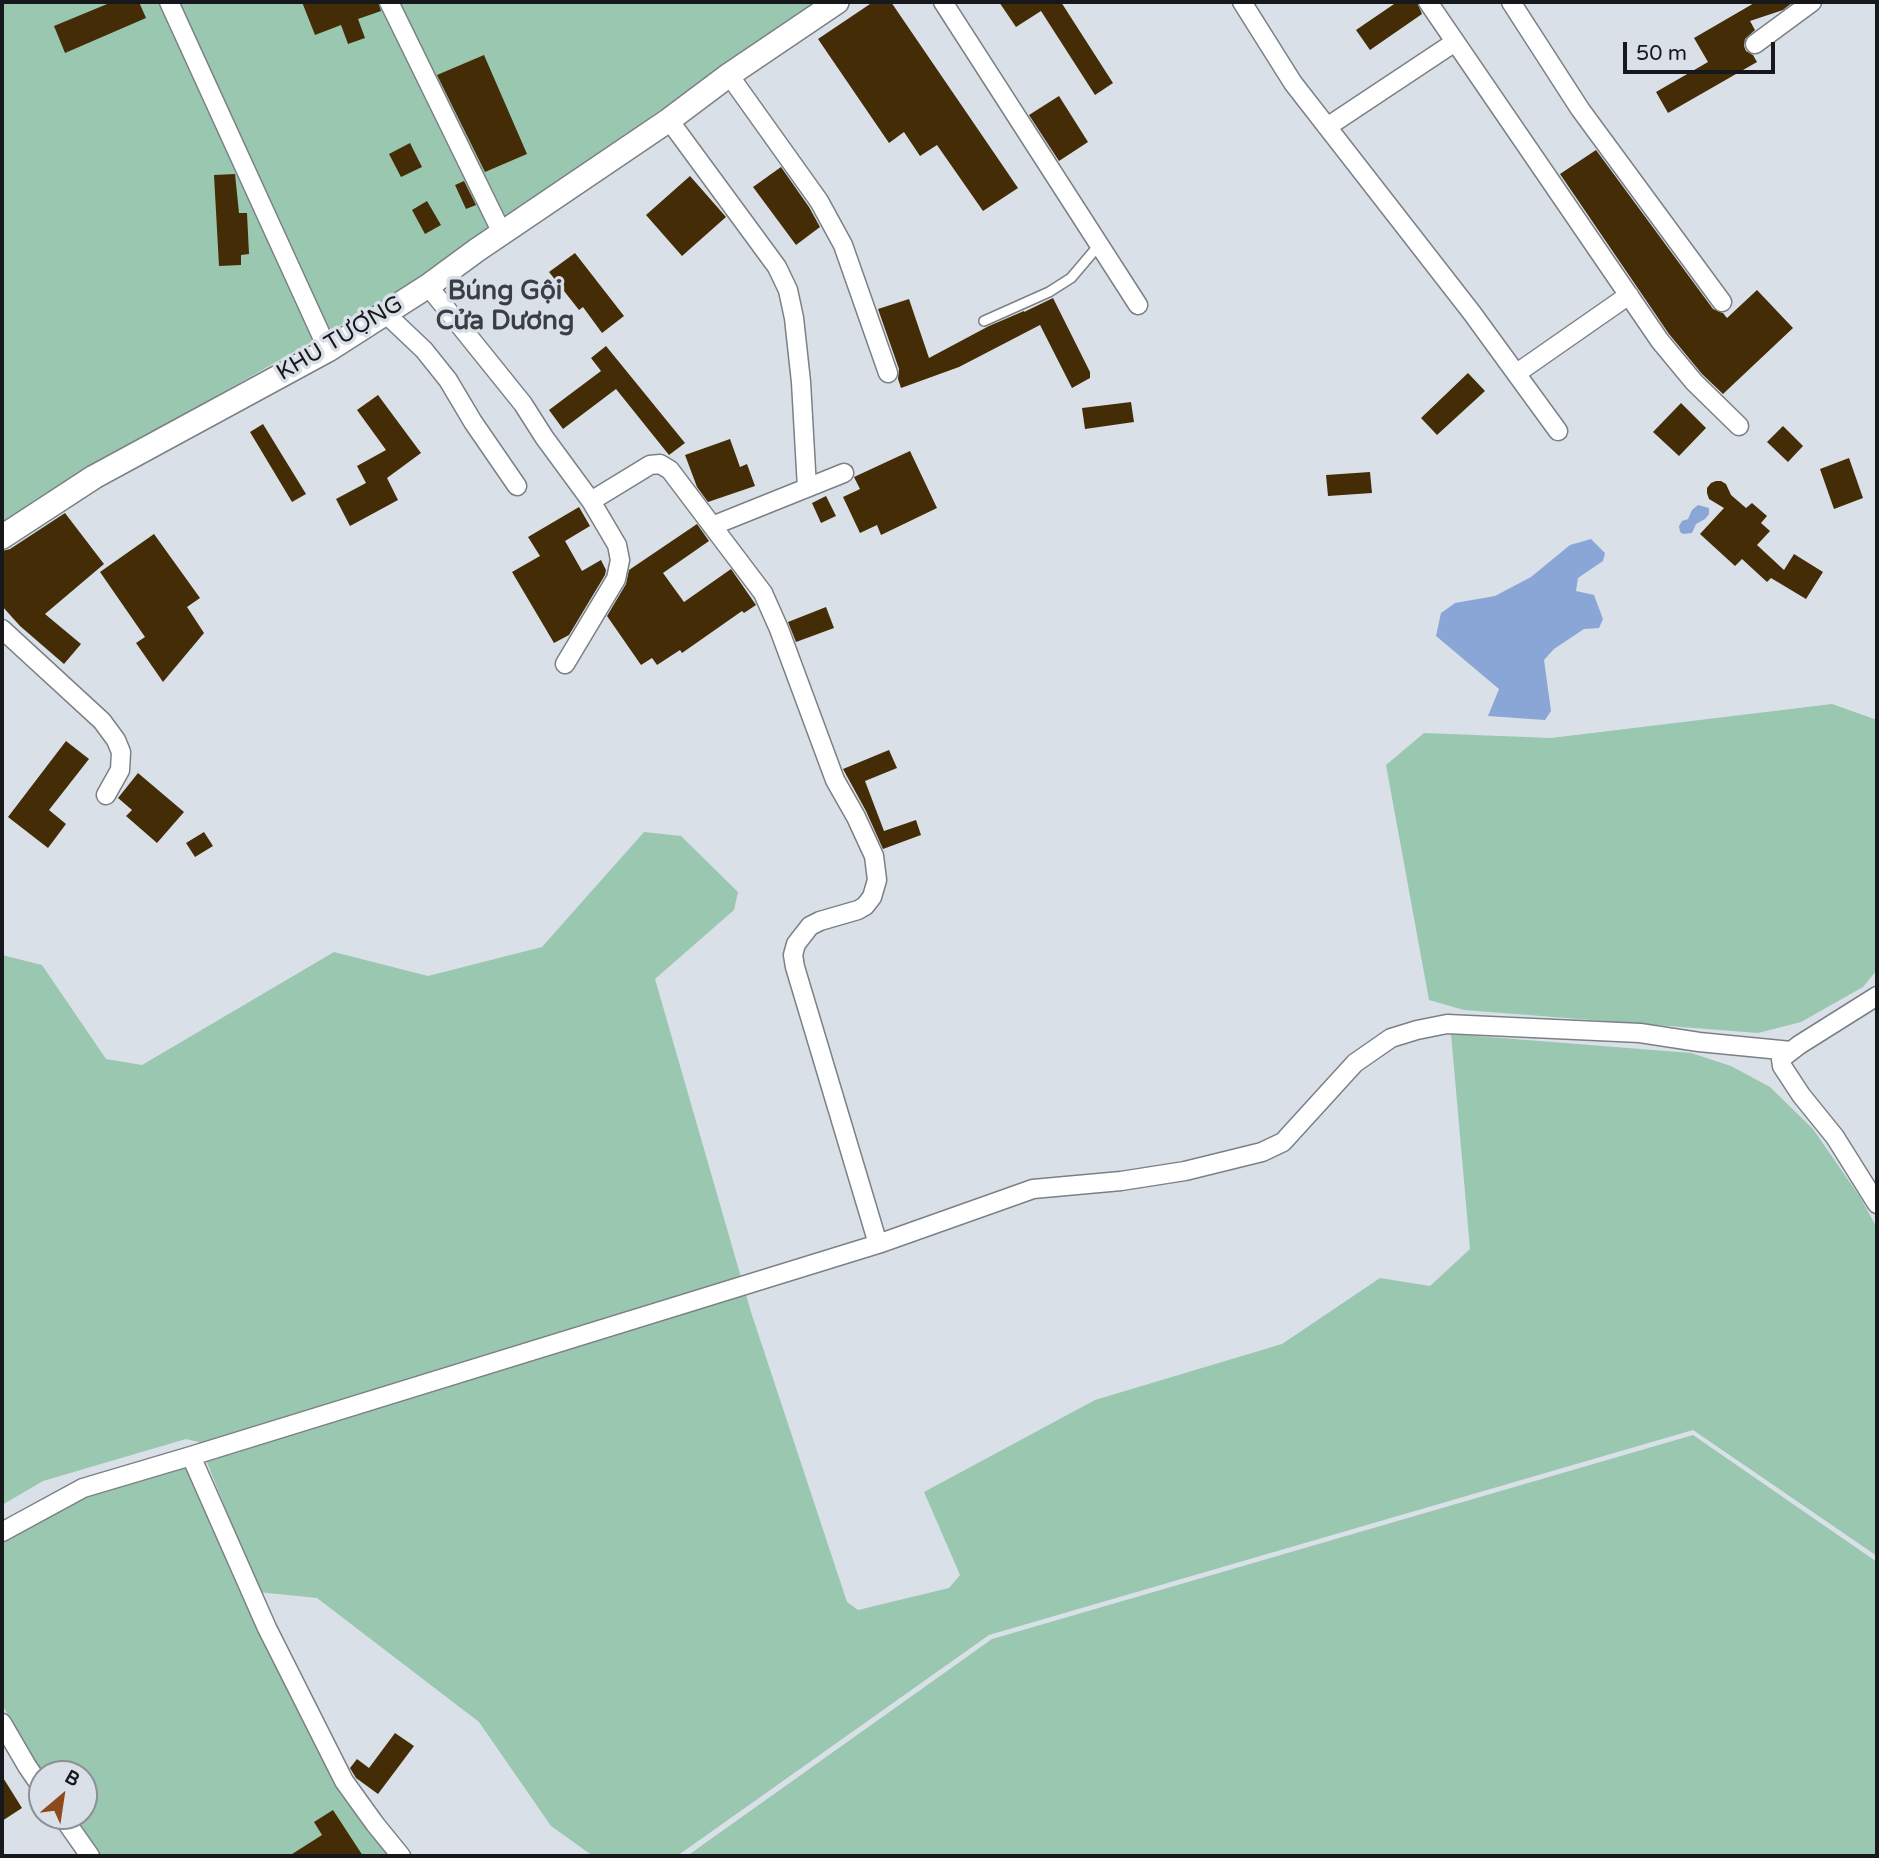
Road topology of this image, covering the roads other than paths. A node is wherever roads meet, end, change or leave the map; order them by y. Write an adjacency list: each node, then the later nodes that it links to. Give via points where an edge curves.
1 (169, 2): 22 (street)
2 (389, 2): 14 (street)
3 (837, 2): 11 (street, KHU TƯỢNG)
4 (943, 2): 15 (street)
5 (1242, 2): 13 (street)
6 (1428, 2): 9 (street)
7 (1511, 2): 18 (street, via 1580,109)
8 (1812, 2): 10 (street)
9 (1455, 42): 13 (street); 17 (street)
10 (1755, 44)
11 (729, 75): 12 (street, KHU TƯỢNG); 23 (street, via 819,201 843,245)
12 (670, 120): 14 (street, KHU TƯỢNG); 29 (street, via 777,267 788,290 801,382)
13 (1327, 127): 24 (street)
14 (502, 233): 16 (street, KHU TƯỢNG)
15 (1100, 245): 19 (street); 21 (lane, via 1071,278)
16 (428, 286): 20 (street, KHU TƯỢNG); 30 (street, via 523,404)
17 (1629, 295): 24 (street); 25 (street, via 1694,382)
18 (1721, 302)
19 (1138, 305)
20 (385, 313): 22 (street, KHU TƯỢNG); 28 (street, via 448,380)
21 (984, 321)
22 (328, 350): 32 (street, KHU TƯỢNG, via 94,477)
23 (888, 373)
24 (1517, 373): 26 (street)
25 (1739, 426)
26 (1558, 431)
27 (844, 473): 29 (street)
28 (517, 486)
29 (807, 488): 31 (street)
30 (591, 501): 31 (street, via 650,465 660,464 670,470); 34 (street, via 617,545 620,560 616,579)
31 (712, 526): 39 (street, via 763,593 835,780 877,868 875,890 865,906 810,926 793,955)
32 (2, 537)
33 (2, 629): 35 (street, via 102,721 116,740 120,770)
34 (565, 664)
35 (106, 795)
36 (1877, 996): 37 (street)
37 (1791, 1052): 38 (street, via 1781,1059 1782,1066); 39 (street, via 1640,1033 1447,1024 1427,1028 1391,1038 1355,1063 1283,1142 1262,1152 1172,1173 1033,1189)
38 (1877, 1204)
39 (878, 1244): 40 (street)
40 (191, 1456): 41 (street, via 83,1488); 46 (street, via 267,1628 345,1781)
41 (2, 1532)
42 (2, 1723): 43 (street)
43 (28, 1767)
44 (72, 1830): 45 (street)
45 (90, 1856)
46 (401, 1856)

